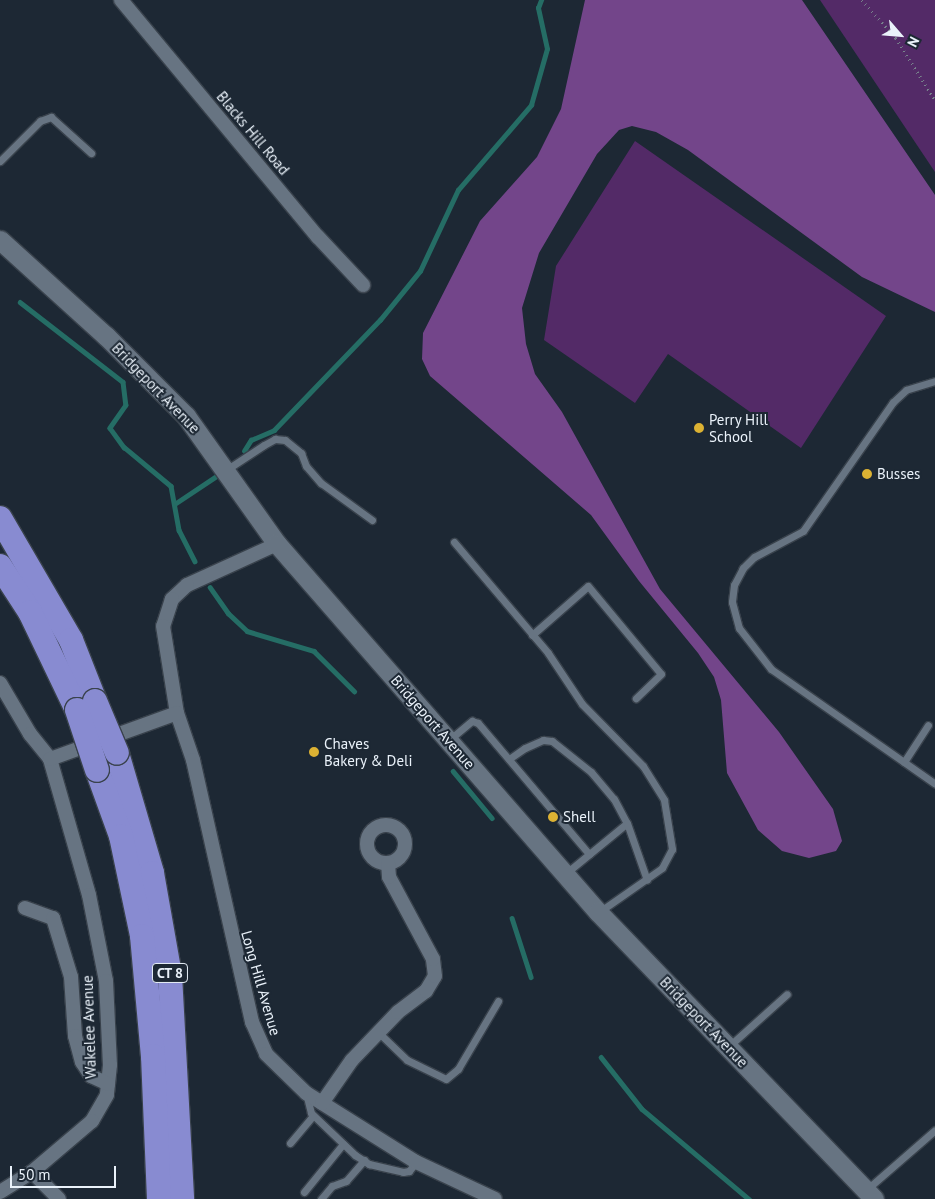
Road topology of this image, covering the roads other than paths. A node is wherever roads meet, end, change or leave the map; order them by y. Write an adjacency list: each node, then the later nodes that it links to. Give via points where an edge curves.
1 (121, 0): 5 (street, Blacks Hill Road, via 318,237)
2 (91, 153): 3 (lane, via 51,117 40,121)
3 (0, 161)
4 (0, 240): 7 (main road, Bridgeport Avenue, via 159,388 186,416)
5 (363, 285)
6 (935, 381): 22 (lane, via 906,390 893,402 810,523 796,537 754,557 743,568 732,594 736,621 771,669)
7 (226, 470): 9 (lane, via 275,439 285,440 301,453 306,466 321,483); 11 (main road, Bridgeport Avenue)
8 (0, 518): 16 (highway, CT 8, via 71,640)
9 (372, 520)
10 (454, 542): 13 (lane)
11 (277, 544): 17 (street, Long Hill Avenue, via 187,585 172,600 164,615 164,646); 19 (main road, Bridgeport Avenue)
12 (0, 566): 16 (highway, CT 8)
13 (532, 635): 15 (lane, via 588,586 661,674); 28 (lane, via 582,704 643,766 664,800 672,849 662,868)
14 (0, 683): 20 (street, via 30,734)
15 (636, 698)
16 (86, 705): 49 (highway, CT 8, bridge, via 97,770 121,836 142,936 153,1056); 50 (highway, CT 8, bridge, via 117,753 152,872 170,975)
17 (178, 713): 20 (street); 36 (street, Long Hill Avenue, via 193,760 252,1022 266,1054)
18 (928, 725): 22 (lane)
19 (449, 740): 21 (lane, via 472,721); 27 (main road, Bridgeport Avenue)
20 (50, 759): 35 (street, Wakelee Avenue, via 89,895 106,981)
21 (509, 759): 24 (lane, via 543,740 552,741 590,772 614,799); 25 (lane)
22 (904, 762): 23 (lane)
23 (935, 784)
24 (627, 823): 25 (lane); 28 (lane)
25 (589, 854): 27 (lane)
26 (388, 863): 33 (street, via 389,877 434,959 436,970 426,991)
27 (565, 874): 30 (main road, Bridgeport Avenue)
28 (647, 880): 30 (lane)
29 (25, 908): 35 (street, via 53,918 71,977 75,1036 82,1062 91,1076)
30 (598, 912): 34 (main road, Bridgeport Avenue)
31 (787, 994): 34 (lane)
32 (498, 1001): 33 (lane, via 458,1070 446,1079 407,1060)
33 (378, 1032): 37 (street, via 352,1060)
34 (728, 1047): 47 (main road, Bridgeport Avenue)
35 (108, 1084): 44 (street, Wakelee Avenue, via 101,1108 92,1121)
36 (306, 1093): 37 (street, Long Hill Avenue); 38 (lane)
37 (322, 1103): 43 (street, Long Hill Avenue)
38 (313, 1116): 40 (lane); 41 (lane)
39 (935, 1130): 47 (lane)
40 (290, 1143)
41 (343, 1144): 42 (lane); 46 (lane)
42 (364, 1160): 43 (lane, via 403,1172 409,1171); 51 (lane, via 346,1181 332,1186)
43 (416, 1162): 52 (street, Long Hill Avenue)
44 (32, 1172): 45 (street, Wakelee Avenue); 48 (street)
45 (0, 1192)
46 (304, 1192)
47 (870, 1195)
48 (60, 1199)
49 (160, 1199)
50 (182, 1199)
51 (321, 1199)
52 (495, 1199)

